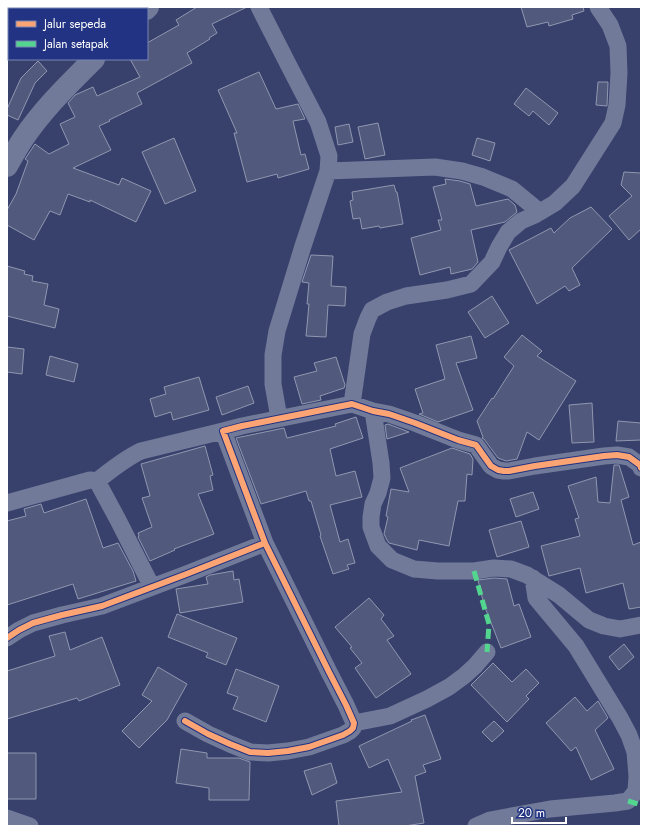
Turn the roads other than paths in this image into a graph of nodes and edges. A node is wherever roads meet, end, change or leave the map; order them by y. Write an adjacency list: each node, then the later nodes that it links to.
1 (259, 7): 5 (street)
2 (598, 7): 6 (street)
3 (93, 60): 4 (street)
4 (7, 166)
5 (328, 171): 6 (street); 9 (street)
6 (540, 212): 7 (street)
7 (352, 404): 8 (street); 9 (street)
8 (373, 411): 11 (street); 15 (street)
9 (279, 418): 10 (street)
10 (223, 431): 12 (street); 14 (street)
11 (641, 468)
12 (97, 481): 13 (street); 16 (street)
13 (7, 503)
14 (265, 543): 16 (street); 21 (street)
15 (533, 578): 17 (street); 24 (street)
16 (152, 587): 18 (street)
17 (641, 625)
18 (7, 638)
19 (487, 652): 21 (street)
20 (185, 721): 21 (street)
21 (354, 723)
22 (7, 818): 23 (street)
23 (30, 826)
24 (476, 826)

